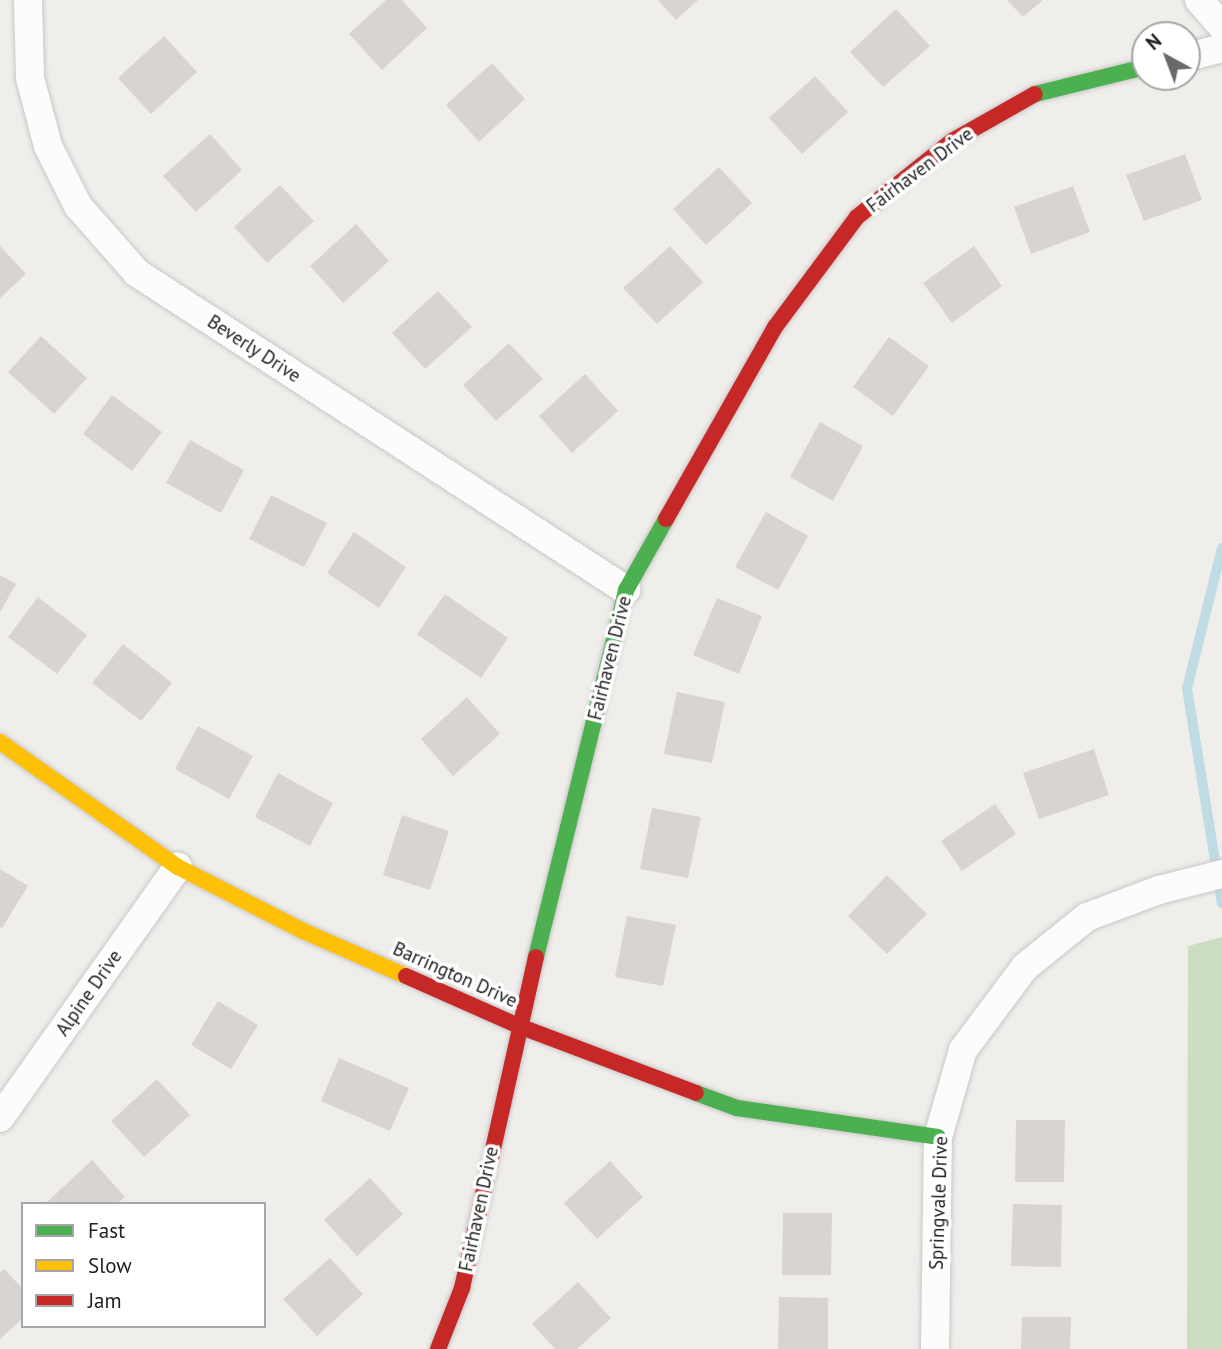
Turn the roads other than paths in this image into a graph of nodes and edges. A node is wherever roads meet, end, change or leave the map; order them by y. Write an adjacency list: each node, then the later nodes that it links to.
1 (28, 0): 7 (street, Beverly Drive)
2 (1199, 0): 3 (street)
3 (1222, 26)
4 (1222, 48): 5 (street)
5 (1201, 53)
6 (1131, 70): 7 (street, Fairhaven Drive)
7 (626, 590): 11 (street, Fairhaven Drive)
8 (0, 743): 9 (street, Barrington Drive)
9 (178, 867): 11 (street, Barrington Drive); 12 (street, Alpine Drive)
10 (1222, 874): 13 (street, Springvale Drive)
11 (519, 1026): 13 (street, Barrington Drive); 14 (street, Fairhaven Drive)
12 (0, 1118)
13 (938, 1137): 15 (street, Springvale Drive)
14 (438, 1349)
15 (935, 1349)

